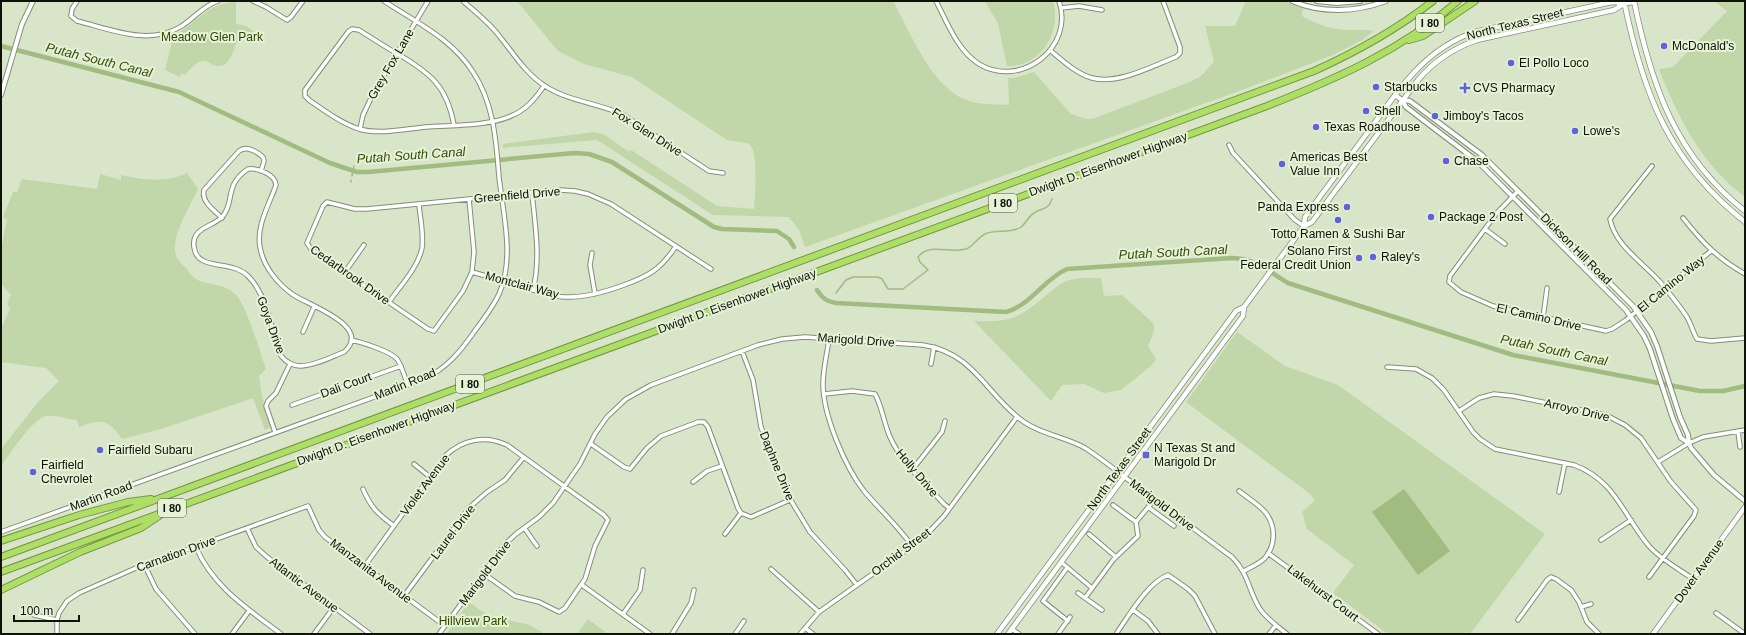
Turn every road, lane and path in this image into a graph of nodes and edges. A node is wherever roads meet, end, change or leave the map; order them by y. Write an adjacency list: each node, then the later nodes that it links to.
1 (33, 1): 28 (street)
2 (77, 1): 3 (street)
3 (218, 1)
4 (253, 1): 5 (street)
5 (303, 1)
6 (384, 1): 23 (street, Martin Road)
7 (428, 1): 23 (street, Grey Fox Lane)
8 (463, 1): 27 (street, Fox Glen Drive)
9 (936, 1): 25 (street)
10 (1059, 1): 21 (street)
11 (1163, 1): 25 (street)
12 (1292, 1): 15 (street)
13 (1317, 1): 14 (street)
14 (1360, 1)
15 (1386, 1)
16 (1433, 1): 107 (highway, Dwight D. Eisenhower Highway / I 80)
17 (1458, 1): 24 (highway, Dwight D. Eisenhower Highway / I 80)
18 (1475, 1): 24 (highway)
19 (1635, 1): 20 (main road, North Texas Street); 45 (main road)
20 (1624, 2): 29 (main road, North Texas Street); 30 (main road, North Texas Street); 48 (main road)
21 (1062, 8): 22 (street); 25 (street)
22 (1102, 10)
23 (417, 21): 26 (street, Grey Fox Lane); 31 (street, Martin Road)
24 (1402, 43): 116 (highway, Dwight D. Eisenhower Highway / I 80)
25 (1051, 51)
26 (396, 54): 32 (street); 33 (street, Grey Fox Lane); 33 (street)
27 (544, 86): 31 (street); 37 (street, Fox Glen Drive)
28 (1, 95)
29 (1395, 95): 30 (street, Dickson Hill Road); 49 (main road, North Texas Street)
30 (1402, 100): 38 (street, Dickson Hill Road); 41 (street, Dickson Hill Road); 49 (main road, North Texas Street)
31 (493, 121): 32 (street); 40 (street, Martin Road)
32 (454, 125): 33 (street)
33 (360, 129)
34 (1229, 145): 49 (street)
35 (1652, 166): 62 (street)
36 (261, 171): 46 (street); 46 (street); 66 (street, Goya Drive)
37 (723, 172)
38 (1518, 191): 41 (street); 68 (street, Dickson Hill Road)
39 (532, 193): 40 (street, Greenfield Drive); 53 (street, Greenfield Drive); 63 (street)
40 (501, 196): 42 (street, Greenfield Drive); 60 (street, Martin Road)
41 (1512, 197): 50 (street); 69 (street, Dickson Hill Road)
42 (469, 199): 44 (street, Greenfield Drive); 58 (street)
43 (327, 202): 44 (street, Greenfield Drive); 57 (street, Cedarbrook Drive)
44 (419, 204): 65 (street)
45 (1745, 210)
46 (222, 218): 77 (street, Goya Drive)
47 (1684, 218): 54 (street)
48 (1745, 222)
49 (1304, 226): 67 (main road, North Texas Street)
50 (1485, 229): 51 (street); 70 (street, El Camino Drive)
51 (1505, 244)
52 (364, 245): 57 (street)
53 (676, 246): 56 (street, Greenfield Drive); 64 (street, Montclair Way)
54 (1711, 251): 59 (street); 62 (street, El Camino Way)
55 (592, 253): 64 (street)
56 (711, 269)
57 (345, 272): 65 (street, Cedarbrook Drive)
58 (472, 272): 60 (street, Montclair Way); 65 (street, Cedarbrook Drive)
59 (1745, 274)
60 (503, 281): 63 (street, Montclair Way); 81 (street, Martin Road)
61 (1547, 288): 70 (street)
62 (1665, 289): 68 (street, El Camino Way); 72 (street)
63 (533, 290): 64 (street, Montclair Way)
64 (596, 294)
65 (389, 302)
66 (314, 307): 71 (street); 74 (street, Goya Drive)
67 (1244, 307): 99 (main road, North Texas Street); 100 (main road, North Texas Street)
68 (1636, 311): 69 (street, El Camino Way); 90 (street, Dickson Hill Road)
69 (1630, 316): 70 (street, El Camino Drive); 90 (street, Dickson Hill Road)
70 (1543, 318)
71 (303, 332)
72 (1745, 338)
73 (829, 339): 75 (street, Marigold Drive); 76 (street, Marigold Drive); 82 (street)
74 (351, 340): 77 (street, Goya Drive); 79 (street)
75 (934, 347): 78 (street); 85 (street, Marigold Drive)
76 (742, 351): 91 (street, Marigold Drive); 109 (street, Daphne Drive)
77 (290, 364): 89 (street, Goya Drive)
78 (931, 364)
79 (401, 366): 81 (street); 83 (street, Dali Court)
80 (1386, 367): 84 (street)
81 (408, 385): 89 (street, Martin Road)
82 (824, 394): 98 (street, Holly Drive); 130 (street)
83 (292, 405)
84 (1459, 411): 94 (street, Arroyo Drive); 95 (street)
85 (1017, 417): 99 (street, Marigold Drive); 115 (street, Orchid Street)
86 (945, 421): 98 (street)
87 (1745, 430): 88 (street)
88 (1738, 431): 90 (street); 92 (street)
89 (275, 432): 124 (street, Martin Road)
90 (1689, 443): 94 (street); 110 (street, Dickson Hill Road)
91 (591, 444): 97 (street); 103 (street, Marigold Drive)
92 (1740, 447)
93 (524, 457): 101 (street, Violet Avenue); 103 (street, Violet Avenue); 153 (street, Laurel Drive)
94 (1658, 462): 135 (street, Arroyo Drive)
95 (1564, 463): 106 (street); 118 (street)
96 (414, 464): 101 (street)
97 (722, 466): 102 (street); 117 (street)
98 (912, 470): 115 (street, Holly Drive)
99 (1117, 472): 100 (street, Marigold Drive); 184 (main road, North Texas Street)
100 (1124, 476): 108 (street, Marigold Drive); 136 (main road, North Texas Street)
101 (430, 477): 120 (street, Violet Avenue)
102 (693, 482)
103 (565, 486): 123 (street, Marigold Drive); 147 (street, Violet Avenue)
104 (364, 489): 120 (street)
105 (1239, 491): 132 (street)
106 (1559, 492)
107 (162, 497): 128 (highway); 133 (highway, Dwight D. Eisenhower Highway / I 80)
108 (1155, 499): 113 (street); 142 (street, Marigold Drive)
109 (790, 500): 117 (street); 148 (street, Daphne Drive)
110 (1745, 501)
111 (1113, 505): 119 (street)
112 (308, 506): 122 (street, Carnation Drive); 138 (street, Manzanita Avenue)
113 (1148, 507): 119 (street); 121 (street)
114 (1745, 507): 146 (main road, Dover Avenue)
115 (949, 508): 130 (street, Orchid Street)
116 (169, 509): 143 (highway, Dwight D. Eisenhower Highway / I 80); 150 (highway)
117 (741, 513): 125 (street)
118 (1632, 520): 127 (street); 135 (street)
119 (1136, 522): 134 (street)
120 (394, 526): 138 (street, Violet Avenue)
121 (1174, 526)
122 (247, 528): 131 (street, Carnation Drive); 156 (street, Atlantic Avenue)
123 (525, 529): 129 (street); 144 (street, Marigold Drive)
124 (1, 532)
125 (725, 534)
126 (1089, 534): 134 (street)
127 (1601, 540)
128 (1, 541)
129 (537, 546)
130 (912, 546): 148 (street, Orchid Street)
131 (196, 547): 137 (street, Carnation Drive); 160 (street)
132 (1268, 553): 142 (street); 193 (street, Lakehurst Court)
133 (1, 557)
134 (1116, 557): 149 (street)
135 (1664, 558): 145 (street); 146 (street)
136 (1061, 562): 139 (street); 171 (main road, North Texas Street)
137 (144, 566): 165 (street, Carnation Drive); 173 (street)
138 (364, 567): 153 (street, Manzanita Avenue)
139 (1067, 568): 149 (street); 187 (street)
140 (771, 569): 161 (street)
141 (644, 570): 163 (street)
142 (1244, 571): 168 (street, Marigold Drive)
143 (1, 572)
144 (484, 574): 147 (street); 169 (street, Marigold Drive)
145 (1649, 577)
146 (1693, 580): 195 (main road, Dover Avenue)
147 (582, 584): 163 (street)
148 (857, 585): 161 (street, Orchid Street)
149 (1092, 588): 154 (street)
150 (1, 590)
151 (694, 590): 180 (street)
152 (1078, 593): 154 (street)
153 (404, 596): 169 (street, Manzanita Avenue)
154 (1085, 598): 158 (street)
155 (1591, 604): 157 (street)
156 (334, 607): 176 (street); 177 (street, Atlantic Avenue)
157 (1581, 608): 166 (street); 194 (street)
158 (1102, 610)
159 (1133, 610): 188 (street); 189 (street); 190 (street)
160 (249, 611): 174 (street); 175 (street)
161 (818, 612): 170 (street, Orchid Street)
162 (1716, 613): 196 (street)
163 (623, 614): 179 (street)
164 (34, 615): 165 (street)
165 (57, 620): 172 (street)
166 (1518, 620)
167 (744, 621): 181 (street)
168 (1276, 625): 191 (street); 192 (street, Marigold Drive)
169 (445, 626): 178 (street, Marigold Drive)
170 (805, 628): 182 (street, Orchid Street); 183 (street)
171 (1012, 629): 185 (main road, North Texas Street); 186 (street)
172 (57, 634)
173 (195, 634)
174 (232, 634)
175 (280, 634)
176 (314, 634)
177 (370, 634)
178 (439, 634)
179 (650, 634)
180 (672, 634)
181 (735, 634)
182 (800, 634)
183 (813, 634)
184 (997, 634)
185 (1008, 634)
186 (1019, 634)
187 (1058, 634)
188 (1116, 634)
189 (1158, 634)
190 (1215, 634)
191 (1269, 634)
192 (1287, 634)
193 (1378, 634)
194 (1599, 634)
195 (1653, 634)
196 (1745, 634)

